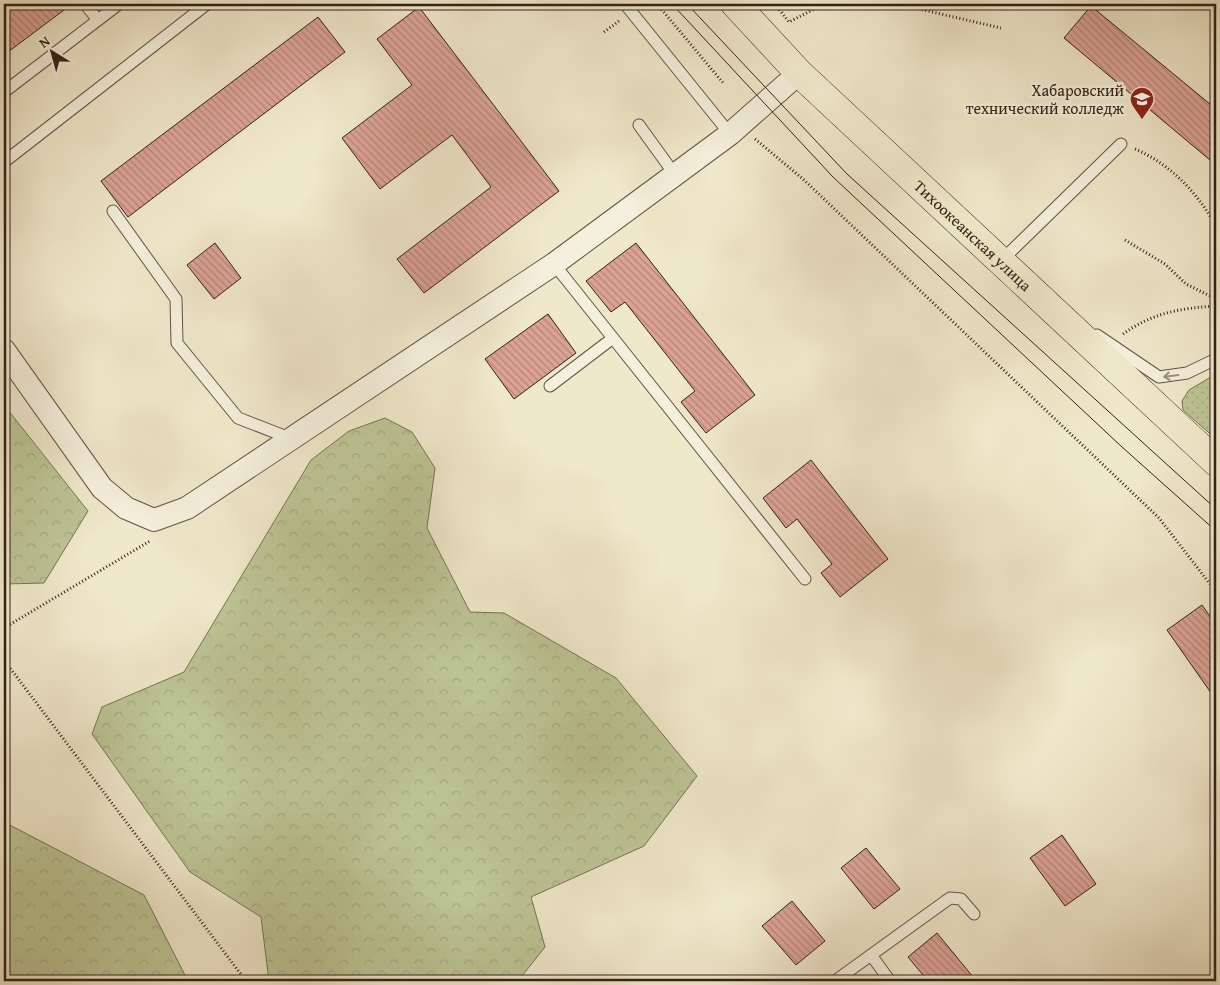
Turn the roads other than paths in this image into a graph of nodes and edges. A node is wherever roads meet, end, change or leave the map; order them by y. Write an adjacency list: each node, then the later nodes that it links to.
1 (85, 4): 7 (lane)
2 (118, 4): 7 (lane)
3 (207, 4): 6 (lane)
4 (625, 4): 11 (lane)
5 (735, 4): 8 (main road, Тихоокеанская улица)
6 (191, 8): 13 (lane)
7 (98, 20): 9 (lane)
8 (799, 73): 11 (street); 16 (main road, Тихоокеанская улица)
9 (4, 92)
10 (639, 125): 14 (lane)
11 (735, 130): 14 (street)
12 (1121, 144): 16 (lane)
13 (4, 162)
14 (675, 175): 17 (street)
15 (113, 211): 23 (lane)
16 (1001, 261): 18 (main road, Тихоокеанская улица)
17 (554, 264): 19 (lane); 23 (street)
18 (1036, 294): 21 (lane, one-way to 18); 24 (main road, Тихоокеанская улица)
19 (613, 338): 22 (lane); 25 (lane)
20 (4, 350): 23 (street)
21 (1216, 359)
22 (550, 386)
23 (292, 439)
24 (1216, 462)
25 (805, 579)
26 (974, 914): 27 (lane)
27 (870, 955): 28 (lane); 29 (lane)
28 (836, 981)
29 (890, 981)

